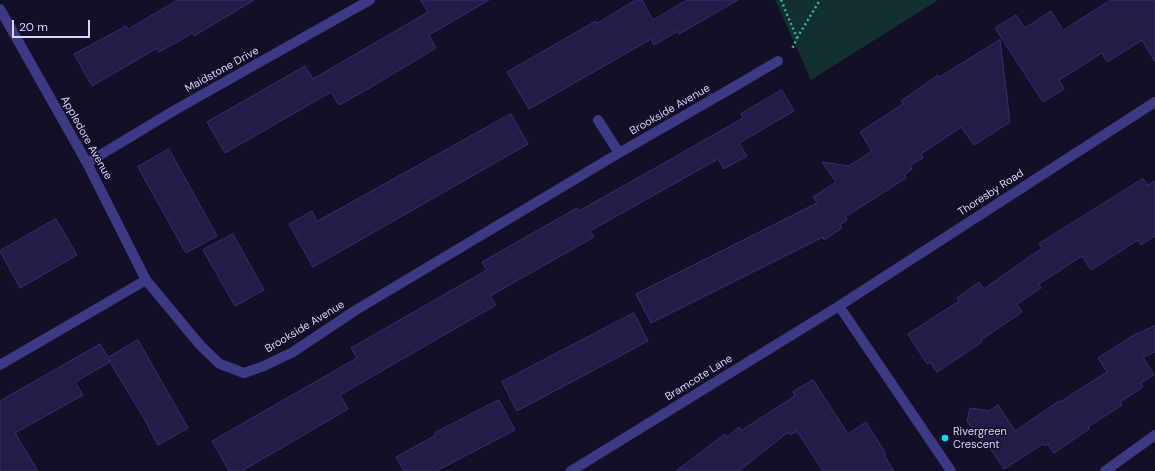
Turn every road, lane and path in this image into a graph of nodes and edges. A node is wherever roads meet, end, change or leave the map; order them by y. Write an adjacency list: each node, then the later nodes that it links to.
1 (370, 0): 10 (street, Maidstone Drive)
2 (781, 0): 5 (path)
3 (820, 0): 5 (path)
4 (0, 9): 10 (street, Appledore Avenue)
5 (797, 38): 6 (path)
6 (778, 62): 9 (street, Brookside Avenue)
7 (1155, 102): 12 (street, Thoresby Road)
8 (598, 120): 9 (street)
9 (619, 153): 11 (street, Brookside Avenue)
10 (87, 163): 11 (street, Appledore Avenue)
11 (146, 280): 13 (street)
12 (840, 306): 15 (street, Bramcote Lane); 16 (street)
13 (0, 365)
14 (1155, 435): 17 (street)
15 (571, 471)
16 (951, 471)
17 (1105, 471)

